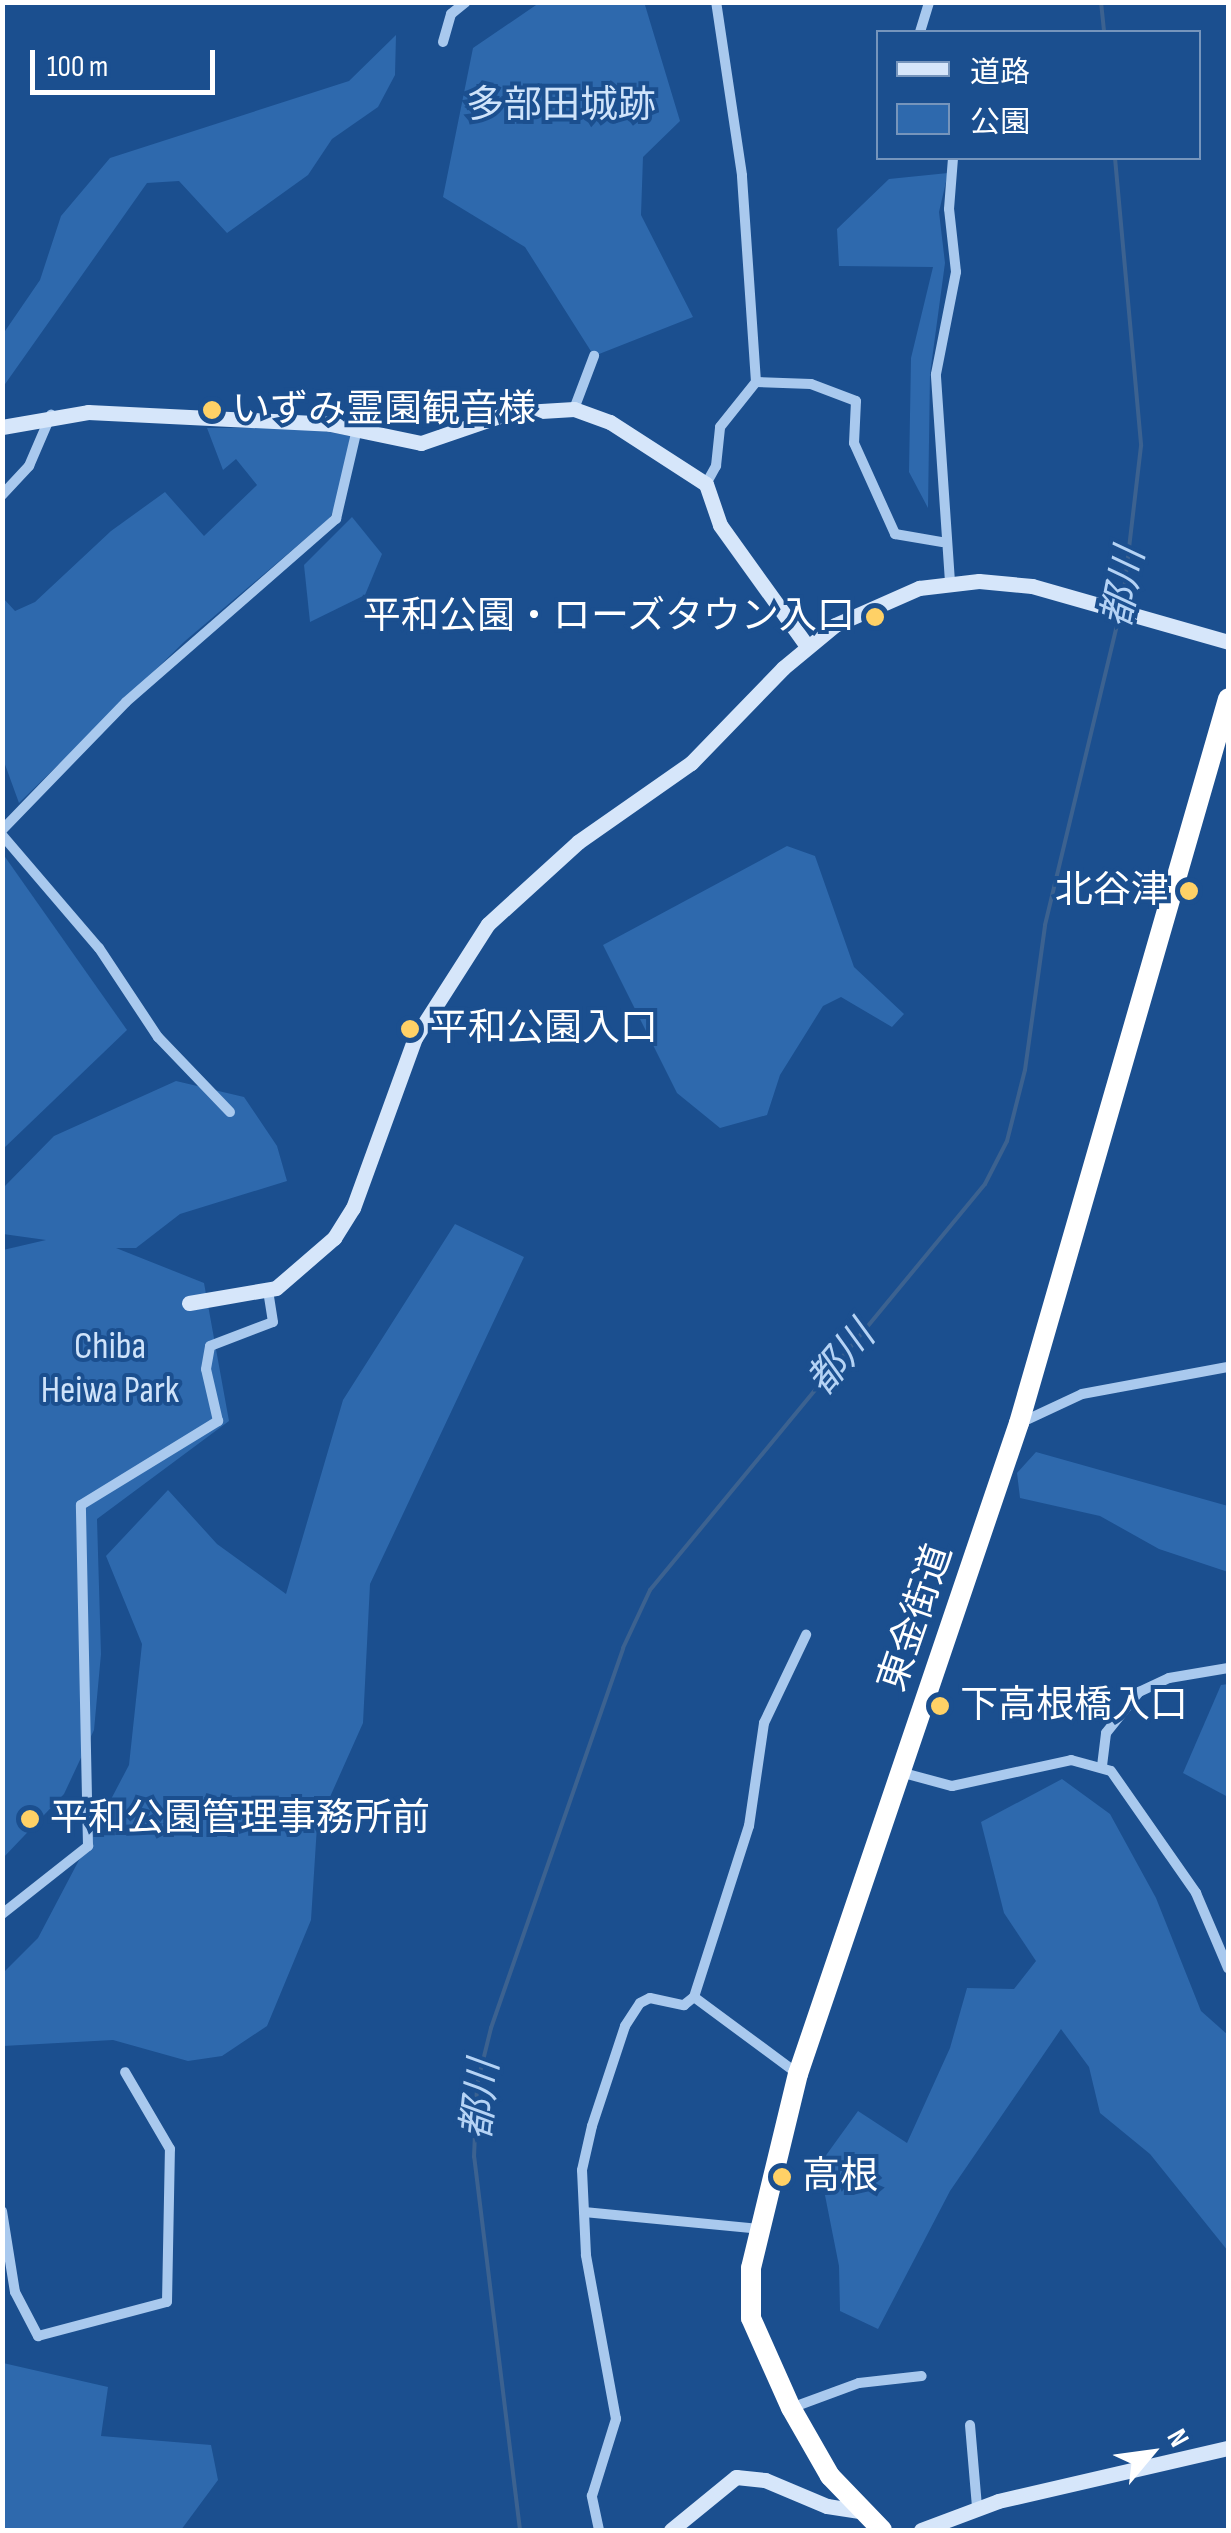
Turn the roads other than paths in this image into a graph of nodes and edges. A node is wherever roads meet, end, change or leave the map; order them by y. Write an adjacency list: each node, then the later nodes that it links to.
1 (466, 2): 5 (street)
2 (716, 2): 8 (street)
3 (929, 2): 4 (street)
4 (921, 30)
5 (443, 42)
6 (953, 160): 15 (street)
7 (594, 356): 9 (street)
8 (756, 382): 13 (street); 15 (street)
9 (574, 409): 12 (street); 13 (street)
10 (51, 414): 11 (street); 12 (street); 14 (street)
11 (2, 428)
12 (356, 432): 20 (street)
13 (706, 484): 18 (street)
14 (2, 496)
15 (942, 542): 16 (street)
16 (950, 582): 17 (street); 18 (street)
17 (1228, 642)
18 (808, 646): 22 (street)
19 (1228, 699): 25 (highway, 東金街道)
20 (2, 832): 21 (street)
21 (230, 1112)
22 (268, 1290): 23 (street); 30 (street)
23 (189, 1303)
24 (1228, 1367): 25 (street)
25 (1019, 1423): 29 (highway, 東金街道)
26 (806, 1636): 32 (street)
27 (1228, 1668): 28 (street)
28 (1102, 1766): 29 (street); 31 (street)
29 (899, 1772): 34 (highway, 東金街道)
30 (2, 1914)
31 (1228, 1968)
32 (694, 1997): 34 (street); 36 (street)
33 (125, 2072): 35 (street)
34 (798, 2074): 37 (highway, 東金街道)
35 (2, 2211)
36 (584, 2212): 37 (street); 44 (street)
37 (759, 2229): 39 (highway, 東金街道)
38 (922, 2376): 39 (street)
39 (791, 2408): 43 (highway, 東金街道)
40 (970, 2425): 42 (street)
41 (1228, 2448): 42 (street)
42 (977, 2507): 47 (street)
43 (860, 2511): 45 (street); 46 (highway, 東金街道)
44 (599, 2530)
45 (671, 2530)
46 (882, 2530)
47 (921, 2530)

